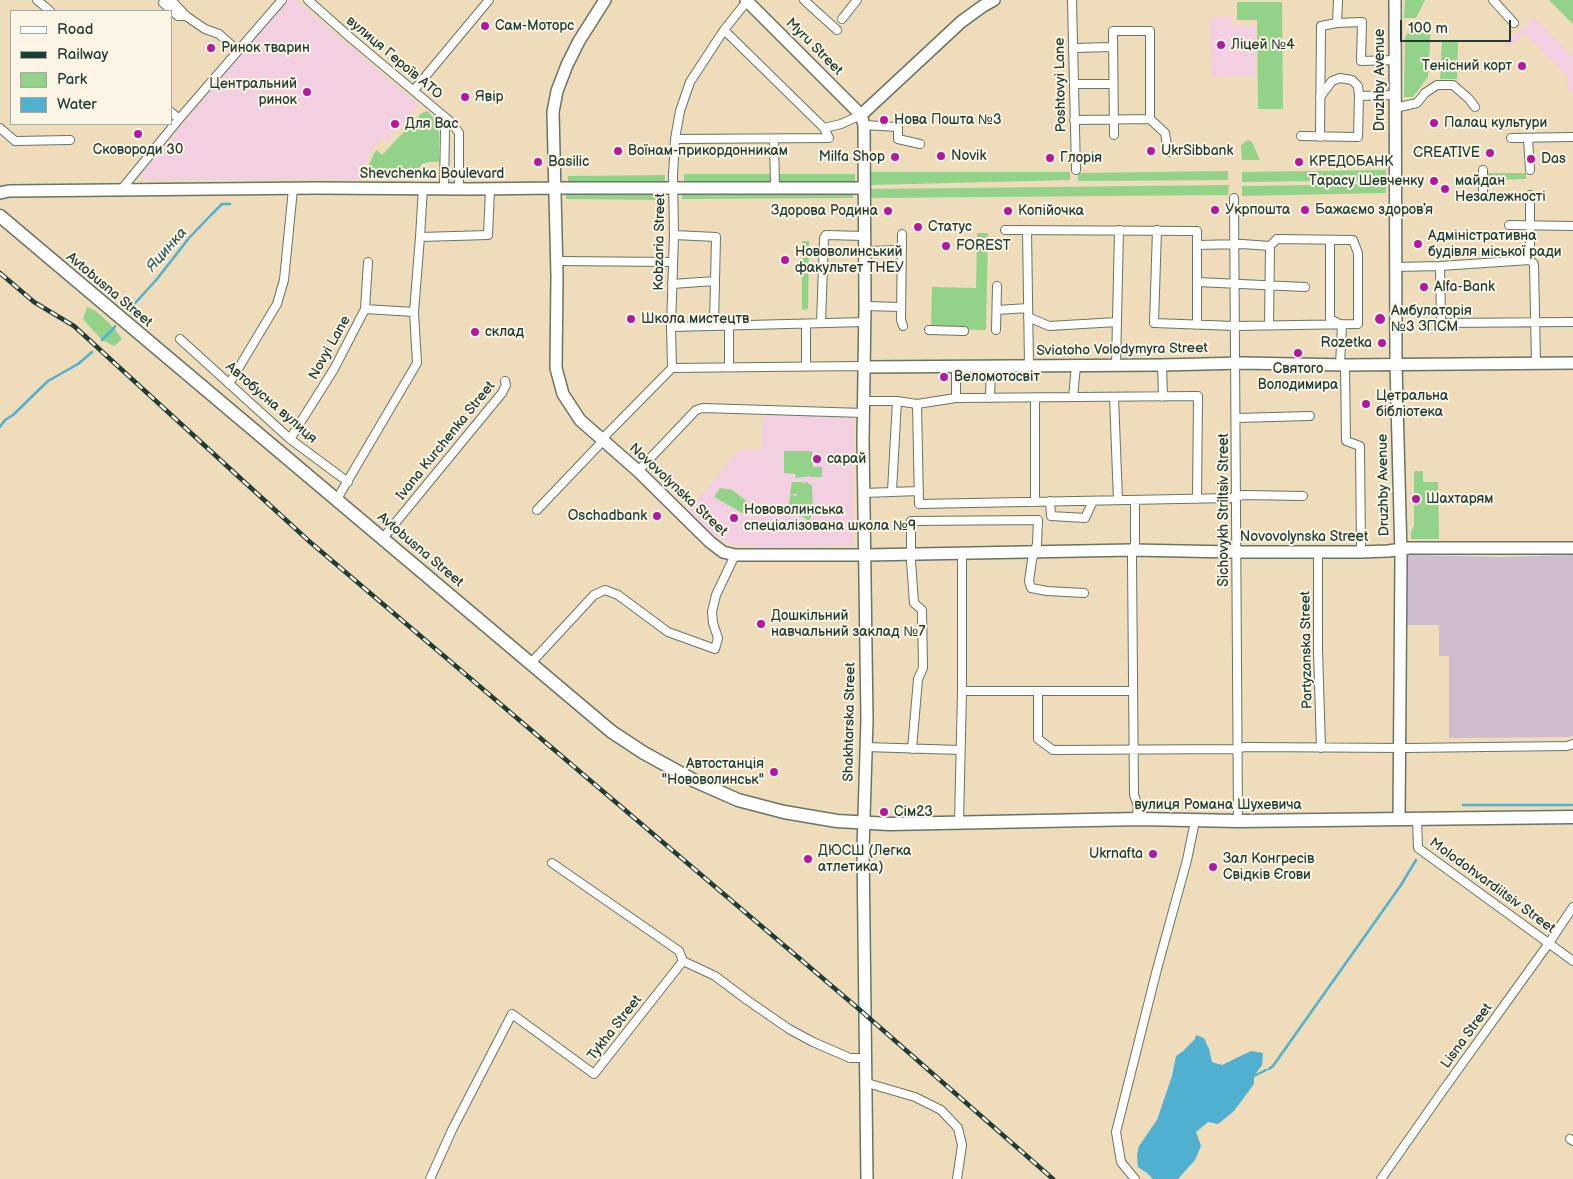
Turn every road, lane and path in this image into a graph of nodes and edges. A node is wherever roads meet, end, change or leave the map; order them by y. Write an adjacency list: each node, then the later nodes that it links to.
1 (37, 0): 16 (street)
2 (164, 0): 17 (street)
3 (172, 0): 17 (street)
4 (282, 0): 26 (street)
5 (308, 0): 30 (street, вулиця Героїв АТО)
6 (488, 0): 30 (street)
7 (605, 0): 59 (street, Novovolynska Street)
8 (747, 0): 22 (street, Kobzaria Street); 41 (street, Myru Street)
9 (804, 0): 23 (street)
10 (858, 0): 18 (street)
11 (994, 0): 41 (street)
12 (1072, 0): 25 (street, Poshtovyi Lane)
13 (1338, 0): 20 (street)
14 (1395, 0): 27 (street, Druzhby Avenue)
15 (1492, 0): 21 (street)
16 (49, 10)
17 (182, 16): 19 (street); 26 (street)
18 (842, 19)
19 (172, 21)
20 (1337, 22): 27 (street); 33 (street)
21 (1514, 23)
22 (724, 30): 44 (street); 51 (street, Kobzaria Street)
23 (837, 30)
24 (1113, 47): 25 (street); 29 (street); 40 (street)
25 (1074, 48): 28 (street, Poshtovyi Lane)
26 (238, 51): 38 (street)
27 (1395, 60): 31 (street, Druzhby Avenue)
28 (1074, 84): 29 (street); 42 (street, Poshtovyi Lane)
29 (1113, 84): 39 (street)
30 (414, 90): 37 (street, вулиця Героїв АТО)
31 (1396, 95): 32 (street); 35 (street, Druzhby Avenue)
32 (1358, 96): 33 (street); 47 (street)
33 (1320, 97): 47 (street)
34 (1475, 107): 35 (street)
35 (1396, 108): 96 (street, Druzhby Avenue)
36 (172, 113): 38 (street)
37 (442, 114): 64 (street, вулиця Героїв АТО); 65 (street, вулиця Героїв АТО)
38 (179, 119): 67 (street)
39 (1114, 119): 40 (street); 42 (street); 45 (street)
40 (1150, 119): 55 (street)
41 (862, 120): 44 (street); 54 (street); 62 (street, Shakhtarska Street)
42 (1074, 120): 56 (street, Poshtovyi Lane)
43 (0, 128): 53 (street)
44 (824, 128): 52 (street)
45 (1114, 136)
46 (1301, 136): 47 (street)
47 (1320, 137)
48 (1573, 137): 50 (street)
49 (1511, 138): 50 (street)
50 (1528, 138): 58 (street)
51 (675, 139): 52 (street); 60 (street, Kobzaria Street)
52 (774, 139): 61 (street)
53 (70, 140)
54 (920, 144)
55 (1168, 152)
56 (1076, 170)
57 (1483, 170): 70 (street)
58 (1530, 170)
59 (556, 188): 60 (street, Shevchenka Boulevard); 66 (street, Shevchenka Boulevard); 92 (street, Novovolynska Street)
60 (673, 188): 61 (street, Shevchenka Boulevard); 82 (street, Kobzaria Street)
61 (775, 188): 62 (street, Shevchenka Boulevard)
62 (864, 188): 83 (street, Shakhtarska Street)
63 (293, 189): 67 (street, Shevchenka Boulevard); 68 (street, Shevchenka Boulevard); 145 (street)
64 (444, 189): 65 (street, Shevchenka Boulevard); 68 (street, Shevchenka Boulevard)
65 (459, 189): 66 (street, Shevchenka Boulevard)
66 (490, 189): 84 (street)
67 (121, 190): 69 (street, Shevchenka Boulevard)
68 (422, 191): 84 (street)
69 (0, 192)
70 (1483, 196)
71 (1530, 196): 75 (street)
72 (1234, 198): 86 (street, Sichovykh Striltsiv Street)
73 (0, 216): 167 (main road, Avtobusna Street)
74 (1509, 225): 75 (street)
75 (1530, 225): 76 (street); 91 (street)
76 (1573, 226)
77 (1005, 230): 78 (street)
78 (1027, 230): 79 (street); 106 (street)
79 (1119, 230): 80 (street); 112 (street)
80 (1157, 230): 87 (street); 117 (street)
81 (902, 234): 89 (street)
82 (674, 235): 94 (street, Kobzaria Street); 97 (street)
83 (865, 236): 90 (street, Shakhtarska Street); 115 (street)
84 (420, 237): 109 (street)
85 (1330, 240): 88 (street); 118 (street); 118 (street)
86 (1235, 244): 87 (street); 88 (street); 100 (street, Sichovykh Striltsiv Street)
87 (1197, 245): 98 (street)
88 (1270, 246): 102 (street)
89 (902, 250): 90 (street); 105 (street)
90 (865, 251): 104 (street, Shakhtarska Street)
91 (1530, 260): 95 (street); 113 (street)
92 (557, 261): 94 (street); 159 (street, Novovolynska Street)
93 (368, 262): 107 (street, Novyi Lane)
94 (672, 262): 99 (street, Kobzaria Street)
95 (1440, 266): 96 (street); 113 (street)
96 (1396, 267): 132 (street, Druzhby Avenue)
97 (715, 281): 99 (street); 119 (street)
98 (1197, 282): 100 (street); 117 (street)
99 (672, 284): 124 (street, Kobzaria Street)
100 (1235, 285): 102 (street); 123 (street, Sichovykh Striltsiv Street)
101 (997, 286): 108 (street)
102 (1270, 286): 103 (street); 120 (street)
103 (1305, 287)
104 (865, 306): 105 (street); 111 (street, Shakhtarska Street)
105 (901, 307): 122 (street)
106 (1028, 308): 108 (street); 110 (street)
107 (365, 309): 109 (street); 158 (street, Novyi Lane)
108 (997, 310): 126 (street)
109 (414, 312): 161 (street)
110 (1028, 317): 112 (street); 138 (street)
111 (865, 322): 115 (street); 142 (street, Shakhtarska Street)
112 (1117, 322): 133 (street)
113 (1535, 322): 114 (street); 129 (street)
114 (1573, 322)
115 (822, 323): 116 (street)
116 (806, 324): 121 (street); 135 (street)
117 (1197, 324): 123 (street)
118 (1342, 324): 120 (street); 134 (street)
119 (714, 325): 121 (street); 124 (street)
120 (1269, 325): 123 (street)
121 (729, 326): 141 (street)
122 (903, 326)
123 (1236, 326): 131 (street, Sichovykh Striltsiv Street)
124 (671, 327): 143 (street, Kobzaria Street)
125 (929, 330): 127 (street)
126 (996, 330)
127 (964, 331)
128 (180, 339): 145 (street, Автобусна вулиця)
129 (1536, 363): 130 (street, Sviatoho Volodymyra Street); 132 (street, Sviatoho Volodymyra Street)
130 (1573, 363)
131 (1236, 364): 134 (street, Sviatoho Volodymyra Street); 140 (street, Sviatoho Volodymyra Street); 157 (street, Sichovykh Striltsiv Street)
132 (1396, 364): 134 (street, Sviatoho Volodymyra Street); 177 (street, Druzhby Avenue)
133 (1116, 365): 139 (street, Sviatoho Volodymyra Street); 140 (street, Sviatoho Volodymyra Street)
134 (1343, 365): 182 (street)
135 (806, 366): 141 (street, Sviatoho Volodymyra Street); 142 (street, Sviatoho Volodymyra Street)
136 (956, 366): 137 (street, Sviatoho Volodymyra Street); 142 (street, Sviatoho Volodymyra Street); 149 (street)
137 (991, 366): 138 (street, Sviatoho Volodymyra Street); 150 (street)
138 (1029, 366): 139 (street, Sviatoho Volodymyra Street)
139 (1076, 366): 147 (street)
140 (1162, 366): 146 (street)
141 (729, 367): 143 (street, Sviatoho Volodymyra Street)
142 (864, 367): 152 (street, Shakhtarska Street)
143 (672, 368): 159 (street)
144 (505, 381): 175 (street, Ivana Kurchenka Street)
145 (229, 384): 158 (street, Автобусна вулиця)
146 (1163, 396): 148 (street); 168 (street)
147 (1073, 397): 148 (street); 151 (street)
148 (1114, 397): 169 (street)
149 (956, 398): 150 (street); 154 (street)
150 (990, 398): 151 (street)
151 (1035, 398): 173 (street)
152 (864, 401): 153 (street); 155 (street, Shakhtarska Street)
153 (897, 401): 154 (street); 163 (street)
154 (917, 404): 162 (street)
155 (864, 413): 160 (street); 164 (street, Shakhtarska Street)
156 (1310, 416): 157 (street)
157 (1236, 418): 165 (street, Sichovykh Striltsiv Street)
158 (290, 438): 161 (street, Автобусна вулиця)
159 (603, 440): 160 (street, Novovolynska Street); 174 (street)
160 (638, 471): 185 (street, Novovolynska Street)
161 (348, 482): 167 (street)
162 (919, 491): 163 (street); 173 (street)
163 (892, 492): 164 (street)
164 (864, 493): 186 (street, Shakhtarska Street)
165 (1236, 496): 166 (street); 168 (street); 180 (street, Sichovykh Striltsiv Street)
166 (1302, 496)
167 (337, 499): 175 (main road, Avtobusna Street)
168 (1197, 499): 170 (street)
169 (1118, 500): 170 (street); 172 (street)
170 (1135, 500): 178 (street)
171 (1050, 501): 172 (street); 172 (street); 173 (street)
172 (1093, 501)
173 (1035, 502)
174 (537, 510)
175 (383, 538): 188 (main road, Avtobusna Street)
176 (1573, 548): 177 (street, Novovolynska Street)
177 (1401, 549): 182 (street, Novovolynska Street); 197 (street, Druzhby Avenue)
178 (1132, 550): 179 (street, Novovolynska Street); 180 (street, Novovolynska Street); 190 (street)
179 (1036, 552): 183 (street); 184 (street, Novovolynska Street); 187 (street)
180 (1236, 552): 181 (street, Novovolynska Street); 195 (street, Sichovykh Striltsiv Street)
181 (1318, 552): 182 (street, Novovolynska Street); 196 (street, Partyzanska Street)
182 (1362, 552)
183 (911, 554): 184 (street, Novovolynska Street); 186 (street, Novovolynska Street); 198 (street)
184 (962, 554): 191 (street)
185 (735, 555): 186 (street, Novovolynska Street); 188 (street)
186 (866, 555): 193 (street, Shakhtarska Street)
187 (1084, 592)
188 (531, 663): 207 (main road, Avtobusna Street)
189 (1038, 691): 190 (street); 191 (street); 194 (street)
190 (1133, 691): 194 (street)
191 (962, 692): 199 (street)
192 (1573, 744): 197 (street)
193 (866, 747): 198 (street); 207 (street, Shakhtarska Street)
194 (1134, 748): 195 (street); 201 (street)
195 (1238, 748): 196 (street); 205 (street, Sichovykh Striltsiv Street)
196 (1321, 748): 197 (street)
197 (1399, 748): 202 (street, Druzhby Avenue)
198 (912, 749): 199 (street)
199 (960, 750): 206 (street)
200 (1573, 817): 203 (main road, вулиця Романа Шухевича)
201 (1140, 819): 204 (main road, вулиця Романа Шухевича); 206 (main road, вулиця Романа Шухевича)
202 (1399, 819): 203 (main road, вулиця Романа Шухевича); 205 (main road, вулиця Романа Шухевича)
203 (1417, 819): 210 (street, Molodohvardiitsiv Street)
204 (1195, 821): 205 (main road, вулиця Романа Шухевича); 218 (street)
205 (1238, 821)
206 (959, 823): 207 (main road, вулиця Романа Шухевича)
207 (864, 824): 213 (street, Shakhtarska Street)
208 (552, 863): 211 (street)
209 (1573, 907): 210 (street, Lisna Street)
210 (1549, 943): 212 (street, Molodohvardiitsiv Street); 219 (street, Lisna Street)
211 (683, 961): 213 (street); 215 (street, Tykha Street)
212 (1573, 961)
213 (866, 1058): 214 (street, Shakhtarska Street)
214 (866, 1083): 216 (street, Shakhtarska Street); 217 (street)
215 (430, 1179)
216 (866, 1179)
217 (957, 1179)
218 (1135, 1179)
219 (1381, 1179)

